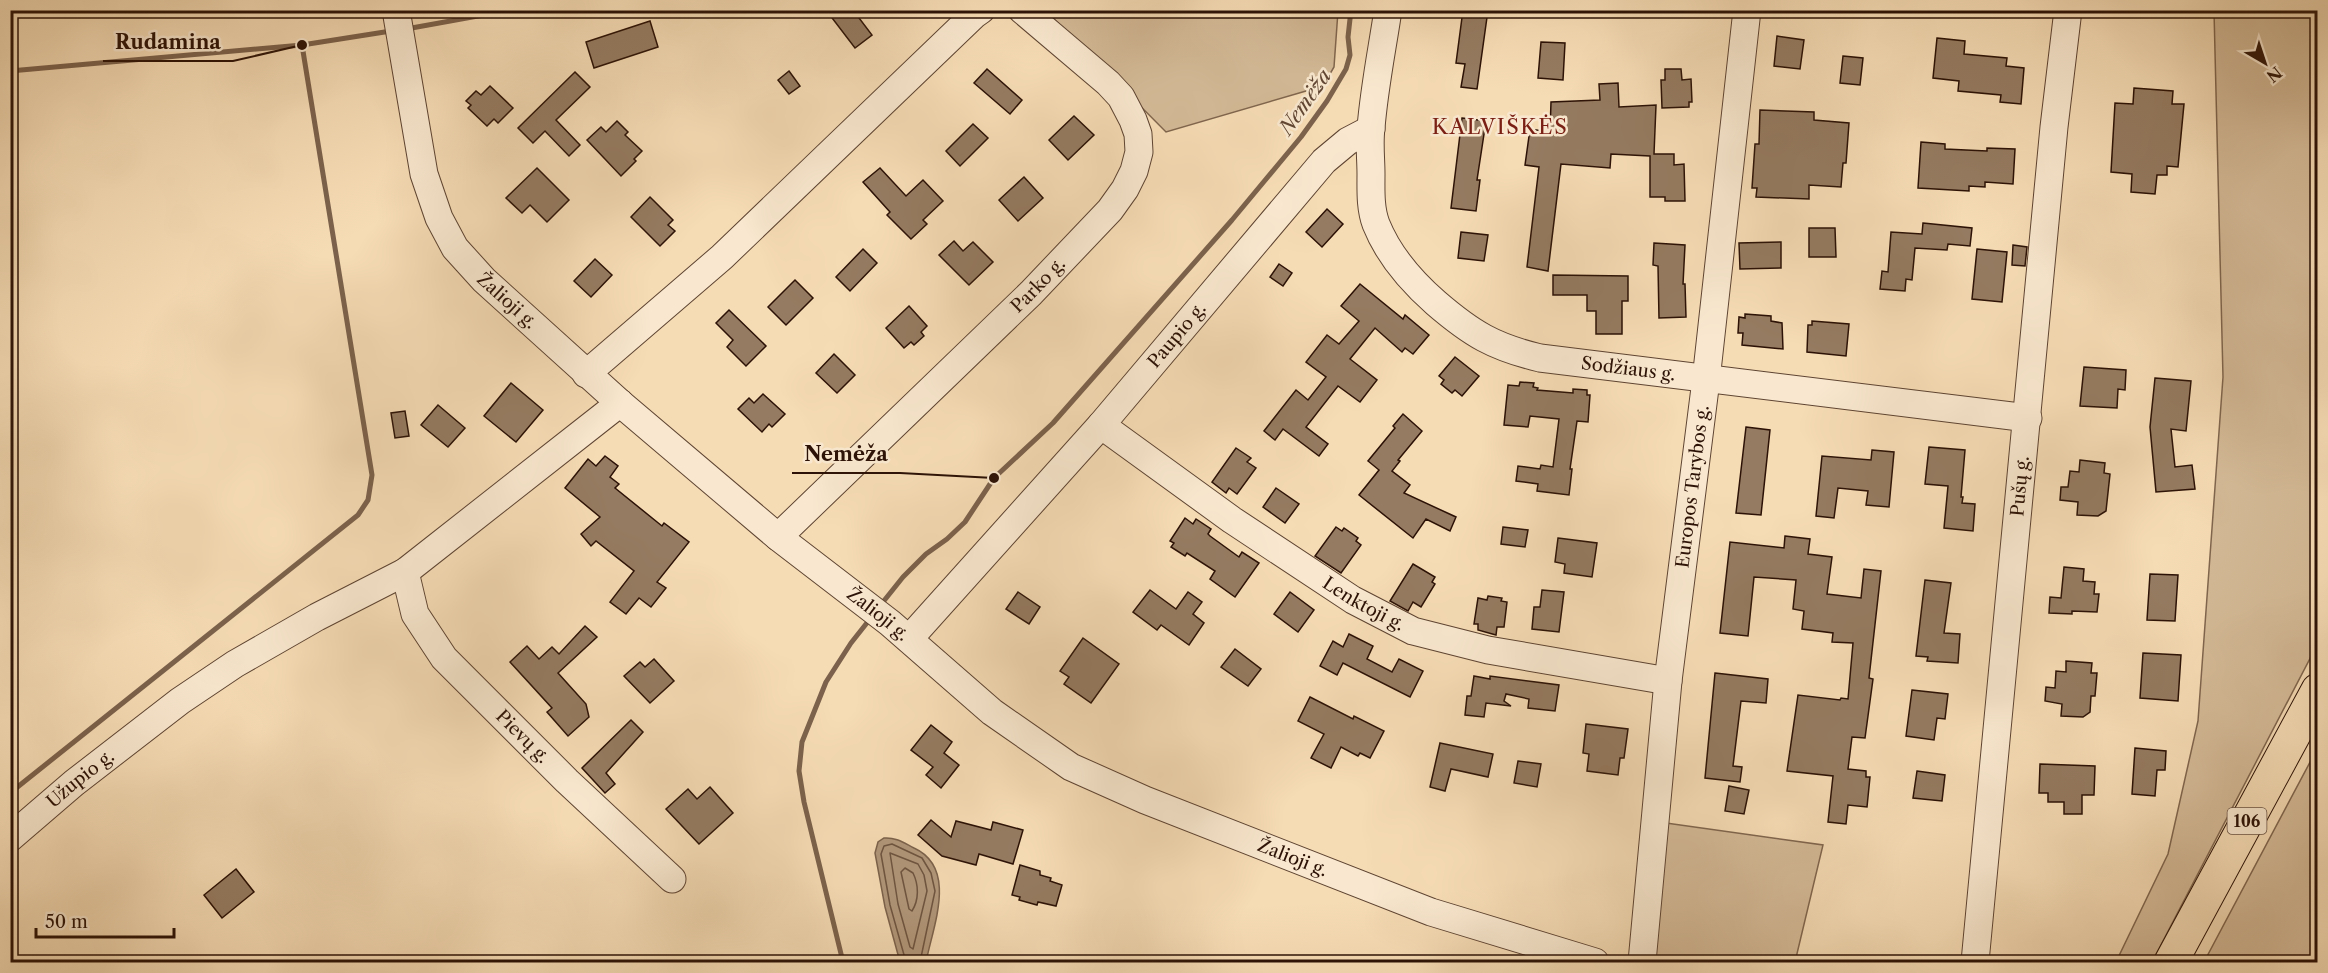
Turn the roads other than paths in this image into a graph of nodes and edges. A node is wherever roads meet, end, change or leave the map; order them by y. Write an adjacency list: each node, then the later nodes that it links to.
1 (981, 10): 8 (street)
2 (1022, 10): 13 (street, Parko g.)
3 (1388, 10): 7 (street)
4 (1747, 10): 9 (street, Europos Tarybos g.)
5 (2068, 10): 11 (street, Pušų g.)
6 (397, 13): 8 (street, Žalioji g.)
7 (1371, 129): 9 (street, Sodžiaus g.); 12 (street, Paupio g.)
8 (586, 374): 10 (street, Žalioji g.)
9 (1706, 380): 11 (street, Sodžiaus g.); 16 (street, Europos Tarybos g.)
10 (620, 403): 13 (street, Žalioji g.); 14 (street, Užupio g.)
11 (2028, 418): 22 (street, Pušų g.)
12 (1101, 425): 15 (street, Paupio g.); 16 (street, Lenktoji g.)
13 (778, 537): 15 (street, Žalioji g.)
14 (405, 572): 18 (street, Užupio g.); 19 (street, Pievų g.)
15 (900, 631): 20 (street, Žalioji g.)
16 (1668, 681): 21 (street, Europos Tarybos g.)
17 (2318, 690): 23 (main road, 106)
18 (10, 838)
19 (672, 879)
20 (1595, 963)
21 (1642, 963)
22 (1976, 963)
23 (2171, 963)

